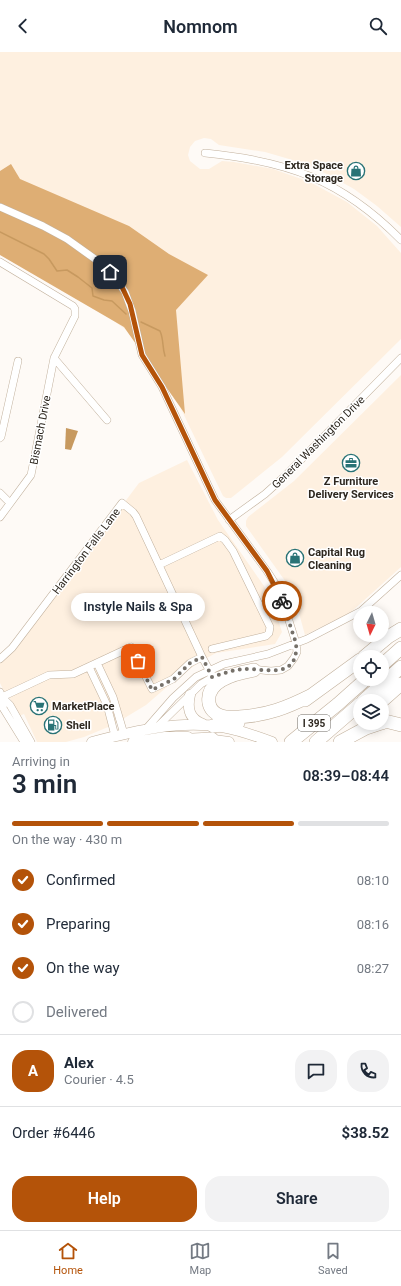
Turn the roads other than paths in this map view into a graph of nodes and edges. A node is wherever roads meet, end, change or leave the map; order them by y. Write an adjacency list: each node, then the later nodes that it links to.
1 (205, 153): 3 (street)
2 (0, 207): 13 (street)
3 (401, 240)
4 (0, 262): 5 (street, Bismach Drive)
5 (54, 358): 8 (street); 11 (street, Bismach Drive)
6 (401, 358): 13 (street, General Washington Drive)
7 (18, 361): 9 (street)
8 (107, 420)
9 (0, 439)
10 (0, 493): 11 (street)
11 (10, 504): 12 (street, Bismach Drive)
12 (0, 516)
13 (229, 520): 17 (street)
14 (159, 565): 19 (street); 21 (street, Harrington Falls Lane); 23 (street, Harrington Falls Lane)
15 (401, 575): 17 (street)
16 (401, 629): 20 (highway)
17 (296, 643): 28 (street); 29 (street)
18 (401, 648): 22 (highway)
19 (212, 649)
20 (372, 650)
21 (202, 657): 24 (street); 29 (street, Harrington Falls Lane)
22 (389, 658)
23 (0, 659)
24 (97, 663): 26 (street); 45 (street)
25 (353, 665): 35 (highway)
26 (89, 667): 33 (street); 45 (street)
27 (401, 667): 32 (highway)
28 (254, 670): 29 (street); 35 (highway)
29 (211, 674): 34 (street); 43 (street)
30 (401, 684): 36 (highway)
31 (358, 686): 54 (highway, I 395)
32 (371, 694)
33 (1, 695): 47 (street); 48 (street)
34 (190, 695): 40 (main road); 41 (street)
35 (312, 695): 40 (highway)
36 (389, 695)
37 (353, 710): 55 (highway)
38 (389, 722): 39 (highway)
39 (401, 724)
40 (210, 726): 41 (main road); 53 (main road)
41 (159, 727): 43 (main road); 50 (street)
42 (353, 727): 56 (highway, I 395)
43 (146, 729): 45 (main road); 50 (main road)
44 (362, 730): 57 (highway)
45 (120, 735): 49 (main road)
46 (212, 739): 50 (main road); 51 (highway); 52 (main road)
47 (24, 742)
48 (31, 742)
49 (92, 742)
50 (136, 742)
51 (179, 742)
52 (229, 742)
53 (272, 742)
54 (290, 742)
55 (316, 742)
56 (337, 742)
57 (340, 742)

